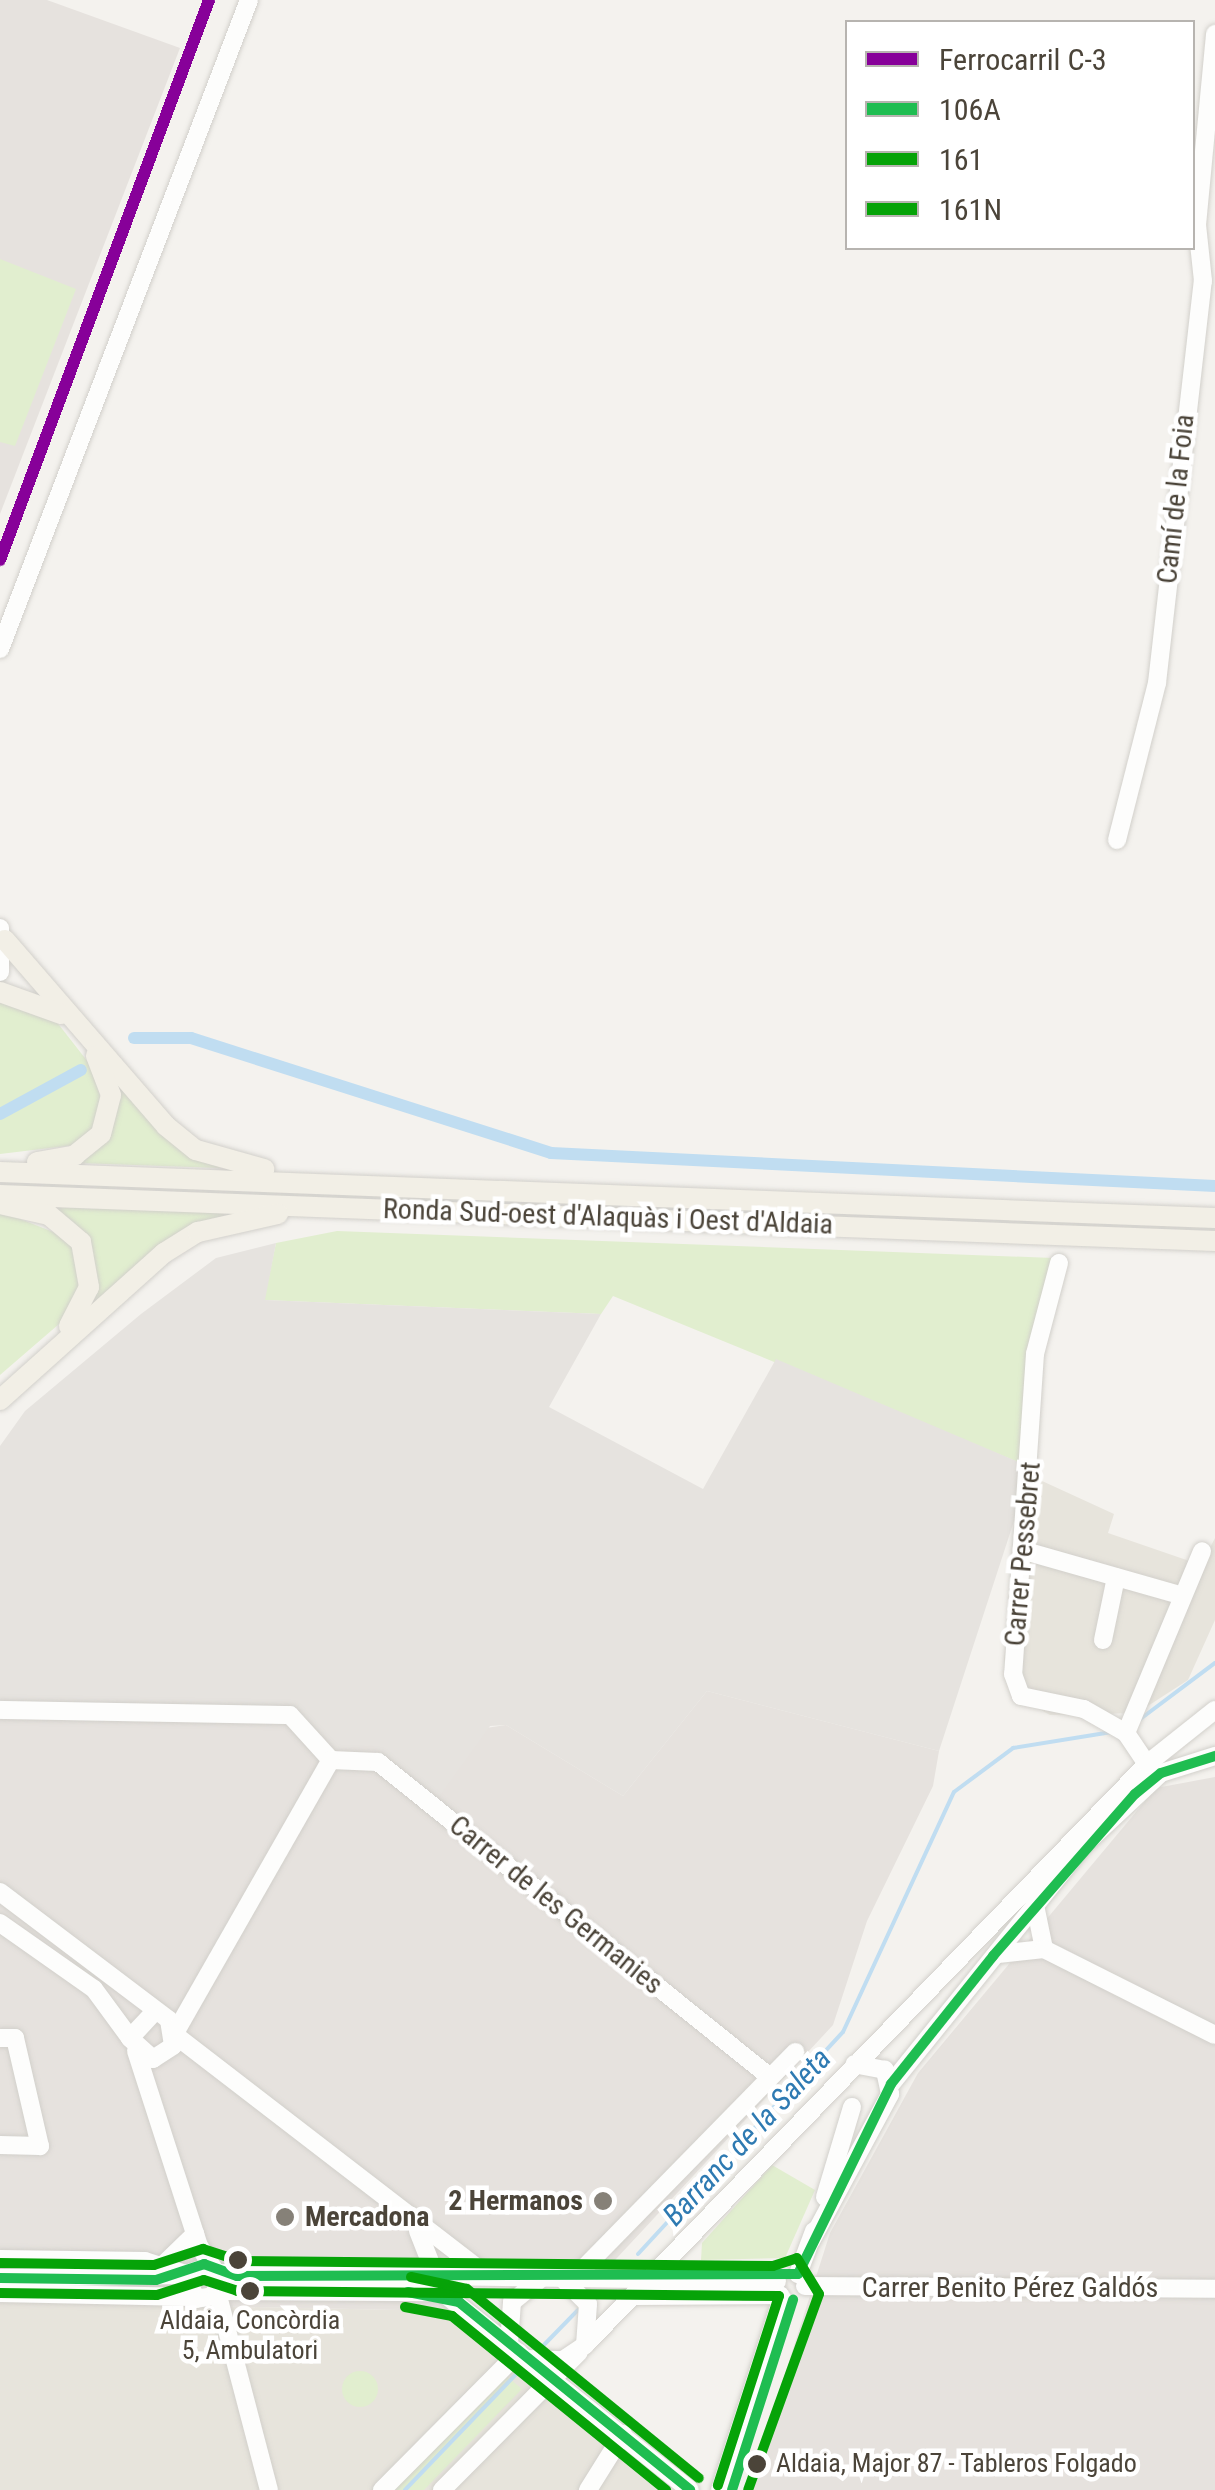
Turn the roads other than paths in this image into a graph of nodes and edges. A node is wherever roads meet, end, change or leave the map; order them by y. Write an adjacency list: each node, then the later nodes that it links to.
1 (248, 0): 3 (street)
2 (1215, 34): 4 (street, Camí de la Foia)
3 (0, 648)
4 (1117, 840)
5 (2, 934): 6 (street); 8 (main road)
6 (0, 972)
7 (0, 992): 8 (main road)
8 (81, 1032): 9 (main road); 11 (main road)
9 (0, 1162)
10 (0, 1172): 11 (main road, Ronda Sud-oest d'Alaquàs i Oest d'Aldaia)
11 (304, 1182): 15 (main road, Ronda Sud-oest d'Alaquàs i Oest d'Aldaia)
12 (0, 1194): 14 (main road, Ronda Sud-oest d'Alaquàs i Oest d'Aldaia)
13 (0, 1204): 18 (main road)
14 (304, 1205): 16 (main road, Ronda Sud-oest d'Alaquàs i Oest d'Aldaia); 18 (main road)
15 (1215, 1218)
16 (1215, 1241)
17 (1058, 1262): 22 (street, Carrer Pessebret)
18 (61, 1339): 19 (main road)
19 (20, 1376): 20 (main road); 21 (main road)
20 (0, 1387)
21 (0, 1400)
22 (1025, 1551): 24 (street); 29 (street, Carrer Pessebret)
23 (1202, 1552): 25 (street)
24 (1116, 1577): 25 (street); 26 (street)
25 (1184, 1596): 29 (street)
26 (1102, 1640)
27 (0, 1710): 31 (street)
28 (1210, 1713): 30 (street); 32 (street)
29 (1126, 1733): 32 (street, Carrer Pessebret)
30 (1215, 1755): 34 (street)
31 (332, 1760): 38 (street); 46 (street, Carrer de les Germanies)
32 (1147, 1764): 45 (street)
33 (0, 1892): 39 (street)
34 (1035, 1905): 36 (street); 37 (street)
35 (0, 1923): 42 (street)
36 (1044, 1949): 37 (street); 40 (street)
37 (993, 1956): 48 (street)
38 (196, 2002): 39 (street); 44 (street)
39 (166, 2034): 42 (street); 42 (street); 44 (street); 47 (street)
40 (1215, 2035)
41 (0, 2038): 50 (street)
42 (133, 2044): 47 (street)
43 (795, 2052): 46 (street)
44 (205, 2054): 52 (street)
45 (850, 2069): 48 (street); 49 (street); 51 (street)
46 (770, 2077): 54 (street)
47 (148, 2093): 53 (street)
48 (888, 2093): 49 (street); 55 (street)
49 (849, 2103): 51 (street); 55 (street)
50 (0, 2145)
51 (774, 2149): 56 (street)
52 (414, 2226): 60 (street); 62 (street); 66 (street)
53 (195, 2234): 58 (street); 65 (street)
54 (620, 2236): 63 (street); 67 (street)
55 (810, 2241): 68 (street)
56 (679, 2246): 59 (street); 64 (street)
57 (0, 2259): 58 (street)
58 (160, 2273): 61 (street); 65 (street)
59 (654, 2276): 64 (street, Carrer Benito Pérez Galdós); 67 (street, Carrer Benito Pérez Galdós)
60 (494, 2277): 63 (street, Carrer Benito Pérez Galdós); 66 (street, Carrer Benito Pérez Galdós)
61 (0, 2278)
62 (407, 2278): 65 (street); 66 (street)
63 (560, 2278): 67 (street, Carrer Benito Pérez Galdós); 71 (street); 72 (street)
64 (689, 2278): 68 (street, Carrer Benito Pérez Galdós)
65 (202, 2283): 66 (street); 70 (street); 76 (street)
66 (437, 2285): 72 (street)
67 (633, 2287): 68 (street, Carrer Benito Pérez Galdós); 71 (street)
68 (789, 2289): 69 (street, Carrer Benito Pérez Galdós); 81 (street); 82 (street)
69 (1215, 2289)
70 (0, 2293)
71 (582, 2349): 72 (street); 73 (street)
72 (519, 2351): 73 (street); 77 (street)
73 (554, 2381): 74 (street); 75 (street)
74 (623, 2434): 79 (street); 80 (street)
75 (460, 2482): 78 (street)
76 (269, 2490)
77 (382, 2490)
78 (442, 2490)
79 (588, 2490)
80 (690, 2490)
81 (720, 2490)
82 (732, 2490)

